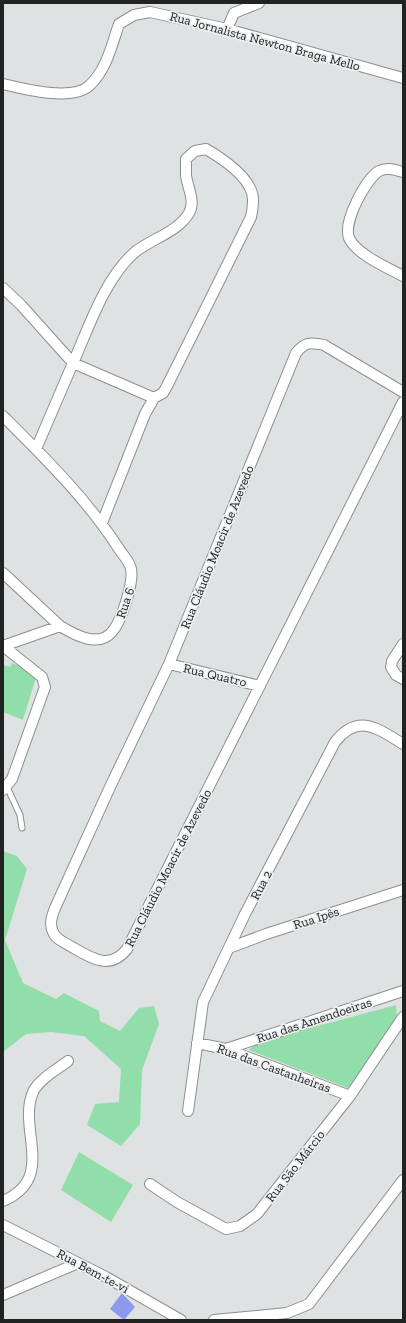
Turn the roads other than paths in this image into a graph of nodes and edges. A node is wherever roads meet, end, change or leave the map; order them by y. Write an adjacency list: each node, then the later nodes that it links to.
1 (259, 3): 2 (street)
2 (227, 30): 3 (street, Rua Jornalista Newton Braga Mello); 4 (street, Rua Jornalista Newton Braga Mello)
3 (403, 78)
4 (3, 84)
5 (403, 172): 6 (street)
6 (403, 276)
7 (3, 288): 8 (street)
8 (73, 363): 10 (street); 10 (street); 13 (street)
9 (403, 392): 19 (street, Rua Cláudio Moacir de Azevedo)
10 (154, 398): 14 (street)
11 (403, 402): 21 (street, Rua Cláudio Moacir de Azevedo)
12 (3, 416): 13 (street, Rua 6)
13 (36, 449): 14 (street, Rua 6)
14 (102, 523): 16 (street, Rua 6)
15 (3, 573): 16 (street, Rua 6)
16 (60, 626): 18 (street)
17 (403, 644): 20 (street)
18 (3, 646): 23 (street)
19 (169, 664): 21 (street, Rua Quatro); 21 (street, Rua Cláudio Moacir de Azevedo)
20 (403, 679)
21 (260, 686)
22 (403, 744): 26 (street, Rua 2)
23 (5, 788): 24 (lane)
24 (22, 828)
25 (403, 890): 26 (street, Rua Ipês)
26 (229, 948): 29 (street, Rua 2)
27 (403, 991): 30 (street, Rua das Amendoeiras)
28 (403, 1017): 32 (street, Rua São Márcio)
29 (197, 1043): 30 (street, Rua das Castanheiras); 33 (street, Rua 2)
30 (226, 1049): 32 (street, Rua das Castanheiras)
31 (68, 1062): 36 (street)
32 (350, 1096): 35 (street, Rua São Márcio)
33 (188, 1111)
34 (403, 1180): 41 (street)
35 (150, 1184)
36 (3, 1201)
37 (3, 1225): 38 (street, Rua Bem-te-vi)
38 (78, 1263): 39 (street); 40 (street, Rua Bem-te-vi)
39 (3, 1295)
40 (181, 1320)
41 (214, 1320)

